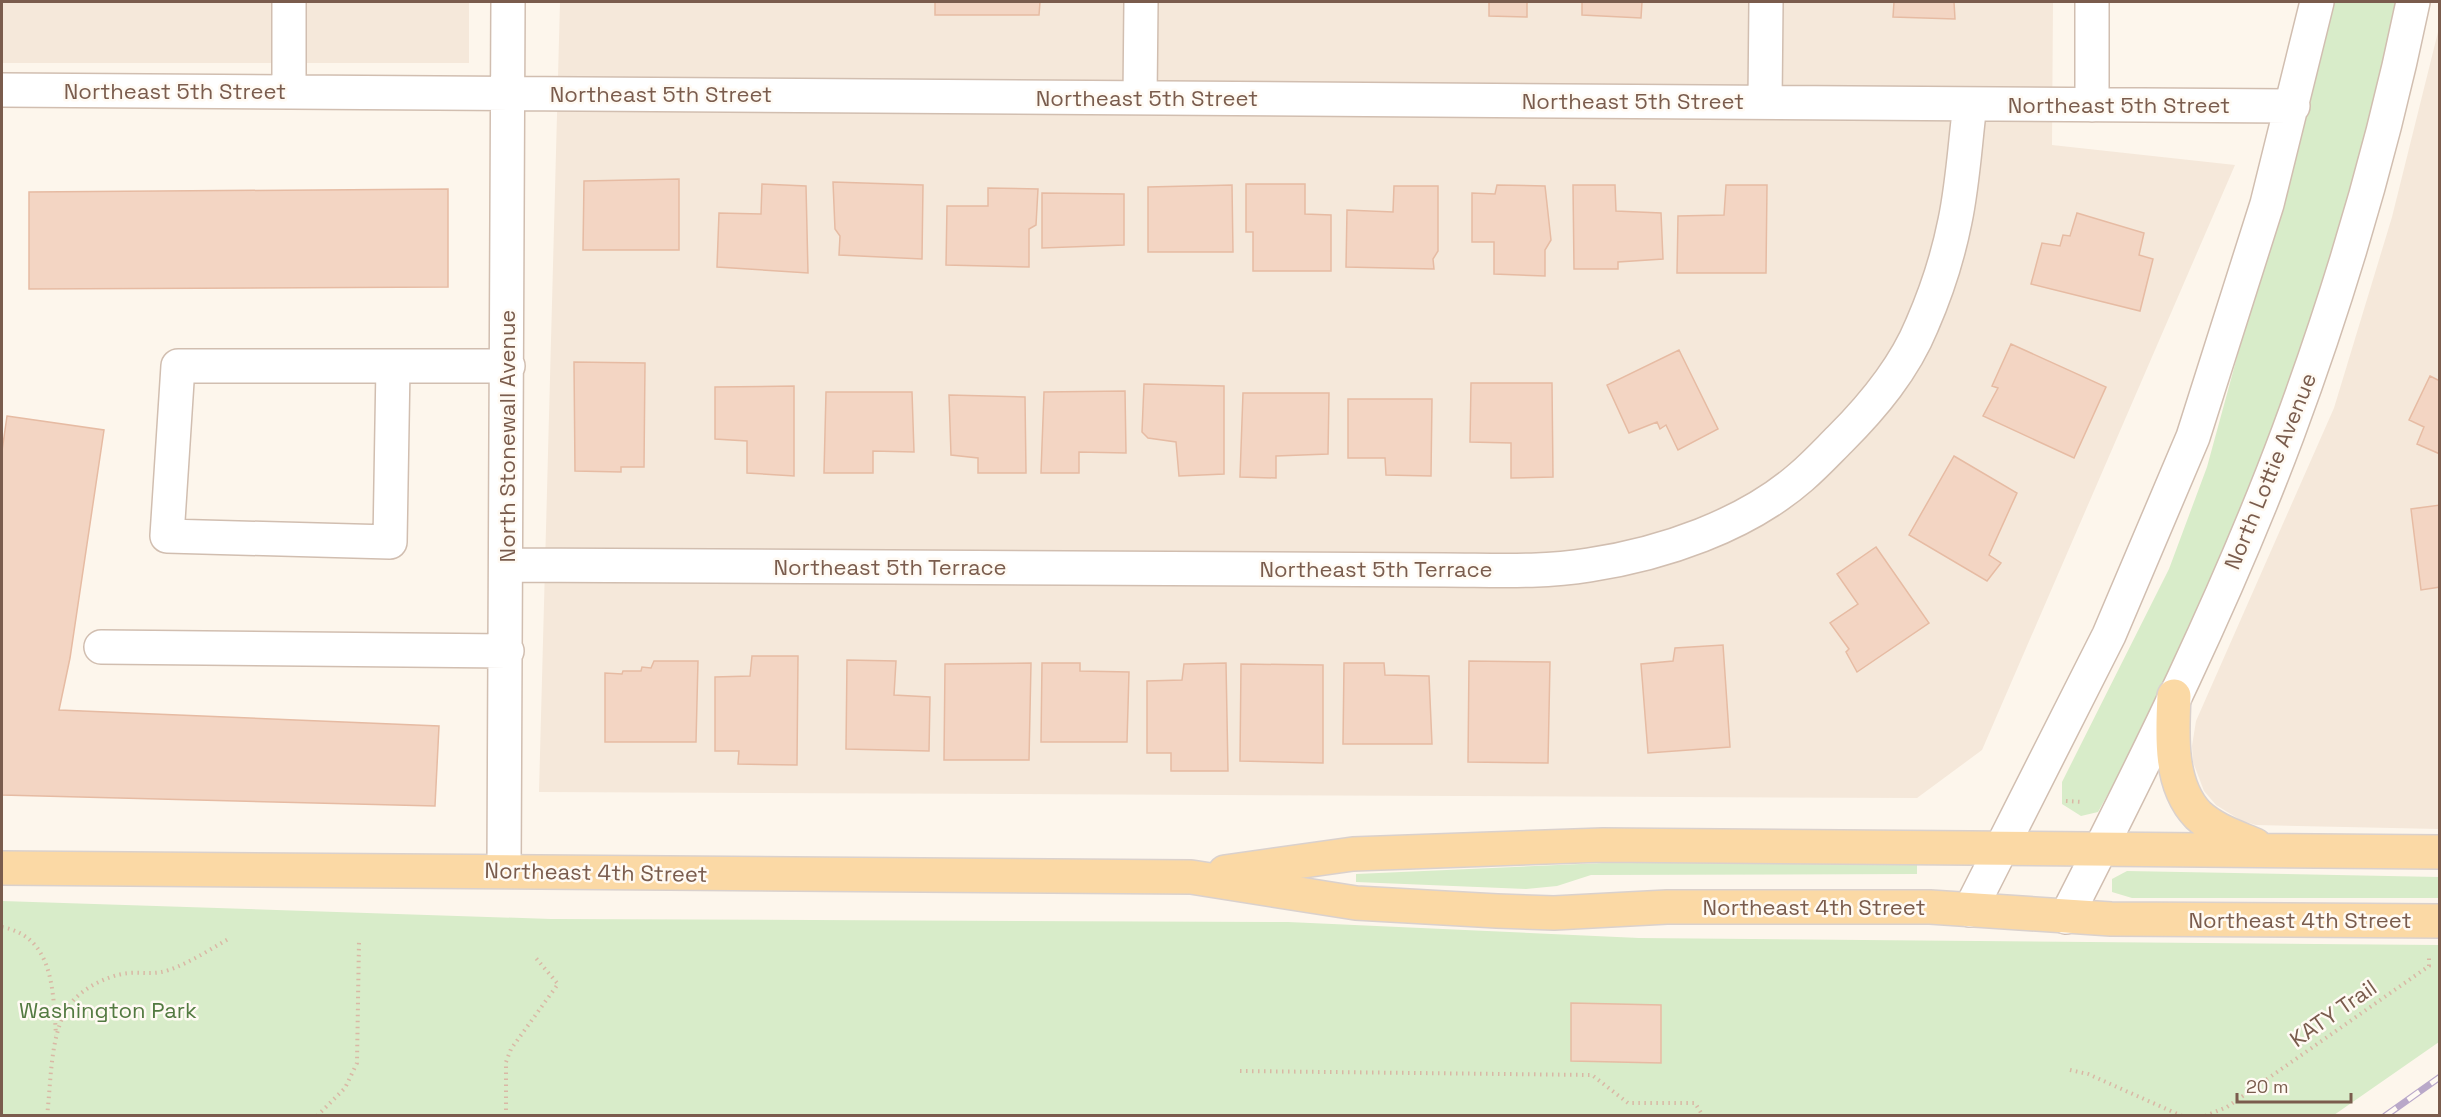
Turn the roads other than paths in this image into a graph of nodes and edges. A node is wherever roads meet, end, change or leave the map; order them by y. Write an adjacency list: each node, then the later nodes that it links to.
1 (289, 2): 9 (street)
2 (508, 2): 10 (street, North Stonewall Avenue)
3 (1141, 2): 11 (street)
4 (1766, 2): 12 (street)
5 (2092, 2): 14 (street)
6 (2317, 2): 15 (street)
7 (2413, 2): 21 (street, North Lottie Avenue)
8 (2, 90): 9 (street, Northeast 5th Street)
9 (289, 92): 10 (street, Northeast 5th Street)
10 (507, 92): 11 (street, Northeast 5th Street); 17 (street, North Stonewall Avenue)
11 (1140, 98): 12 (street, Northeast 5th Street)
12 (1765, 102): 13 (street, Northeast 5th Street)
13 (1970, 104): 14 (street, Northeast 5th Street); 18 (street, Northeast 5th Terrace)
14 (2092, 105): 15 (street, Northeast 5th Street)
15 (2293, 106): 22 (street)
16 (393, 366): 16 (street); 17 (street)
17 (508, 366): 18 (street, North Stonewall Avenue)
18 (507, 565): 20 (street, North Stonewall Avenue)
19 (101, 648): 20 (street)
20 (507, 651): 27 (street, North Stonewall Avenue)
21 (2174, 696): 23 (street, North Lottie Avenue); 24 (main road)
22 (2001, 847): 23 (main road, Northeast 4th Street); 28 (main road, Northeast 4th Street); 29 (street)
23 (2101, 848): 24 (main road, Northeast 4th Street); 30 (street, North Lottie Avenue)
24 (2265, 849): 25 (main road, Northeast 4th Street)
25 (2439, 852)
26 (2, 868): 27 (main road, Northeast 4th Street)
27 (504, 871): 28 (main road, Northeast 4th Street)
28 (1191, 877): 29 (main road, Northeast 4th Street)
29 (1970, 910): 30 (main road, Northeast 4th Street)
30 (2066, 917): 31 (main road, Northeast 4th Street)
31 (2439, 921)

